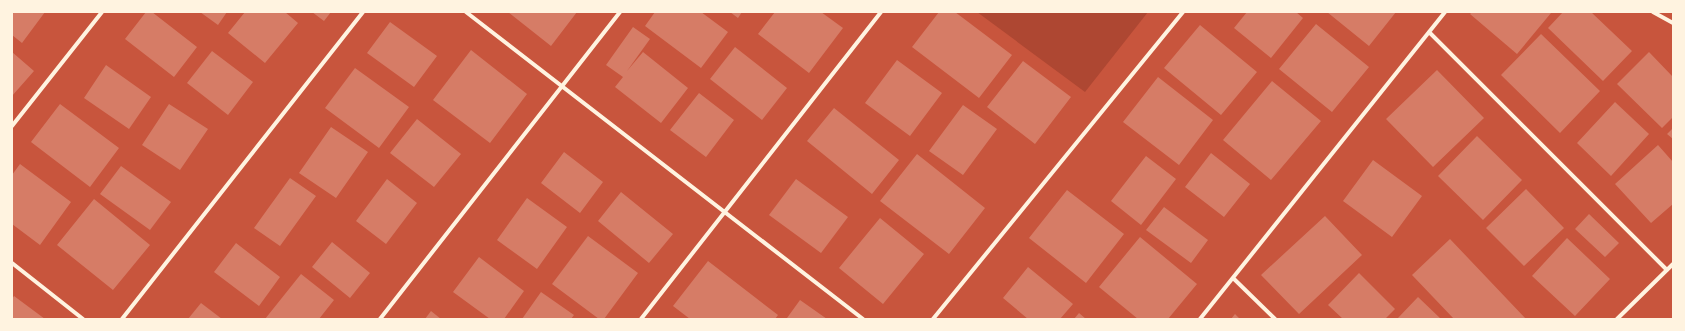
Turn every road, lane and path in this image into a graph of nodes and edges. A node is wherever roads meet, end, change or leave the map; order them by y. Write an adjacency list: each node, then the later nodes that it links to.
1 (102, 12): 12 (street)
2 (363, 12): 19 (street)
3 (466, 12): 11 (street)
4 (620, 12): 11 (street)
5 (881, 12): 13 (street)
6 (1183, 12): 23 (street)
7 (1445, 12): 10 (street)
8 (1653, 12): 9 (street)
9 (1673, 23)
10 (1429, 32): 16 (street); 17 (street)
11 (562, 86): 13 (street); 20 (street)
12 (12, 126)
13 (724, 212): 21 (street); 22 (street)
14 (12, 263): 18 (street)
15 (1673, 264): 16 (street)
16 (1667, 270): 26 (street)
17 (1233, 278): 24 (street); 25 (street)
18 (83, 319)
19 (122, 319)
20 (380, 319)
21 (641, 319)
22 (862, 319)
23 (933, 319)
24 (1200, 319)
25 (1275, 319)
26 (1618, 319)

